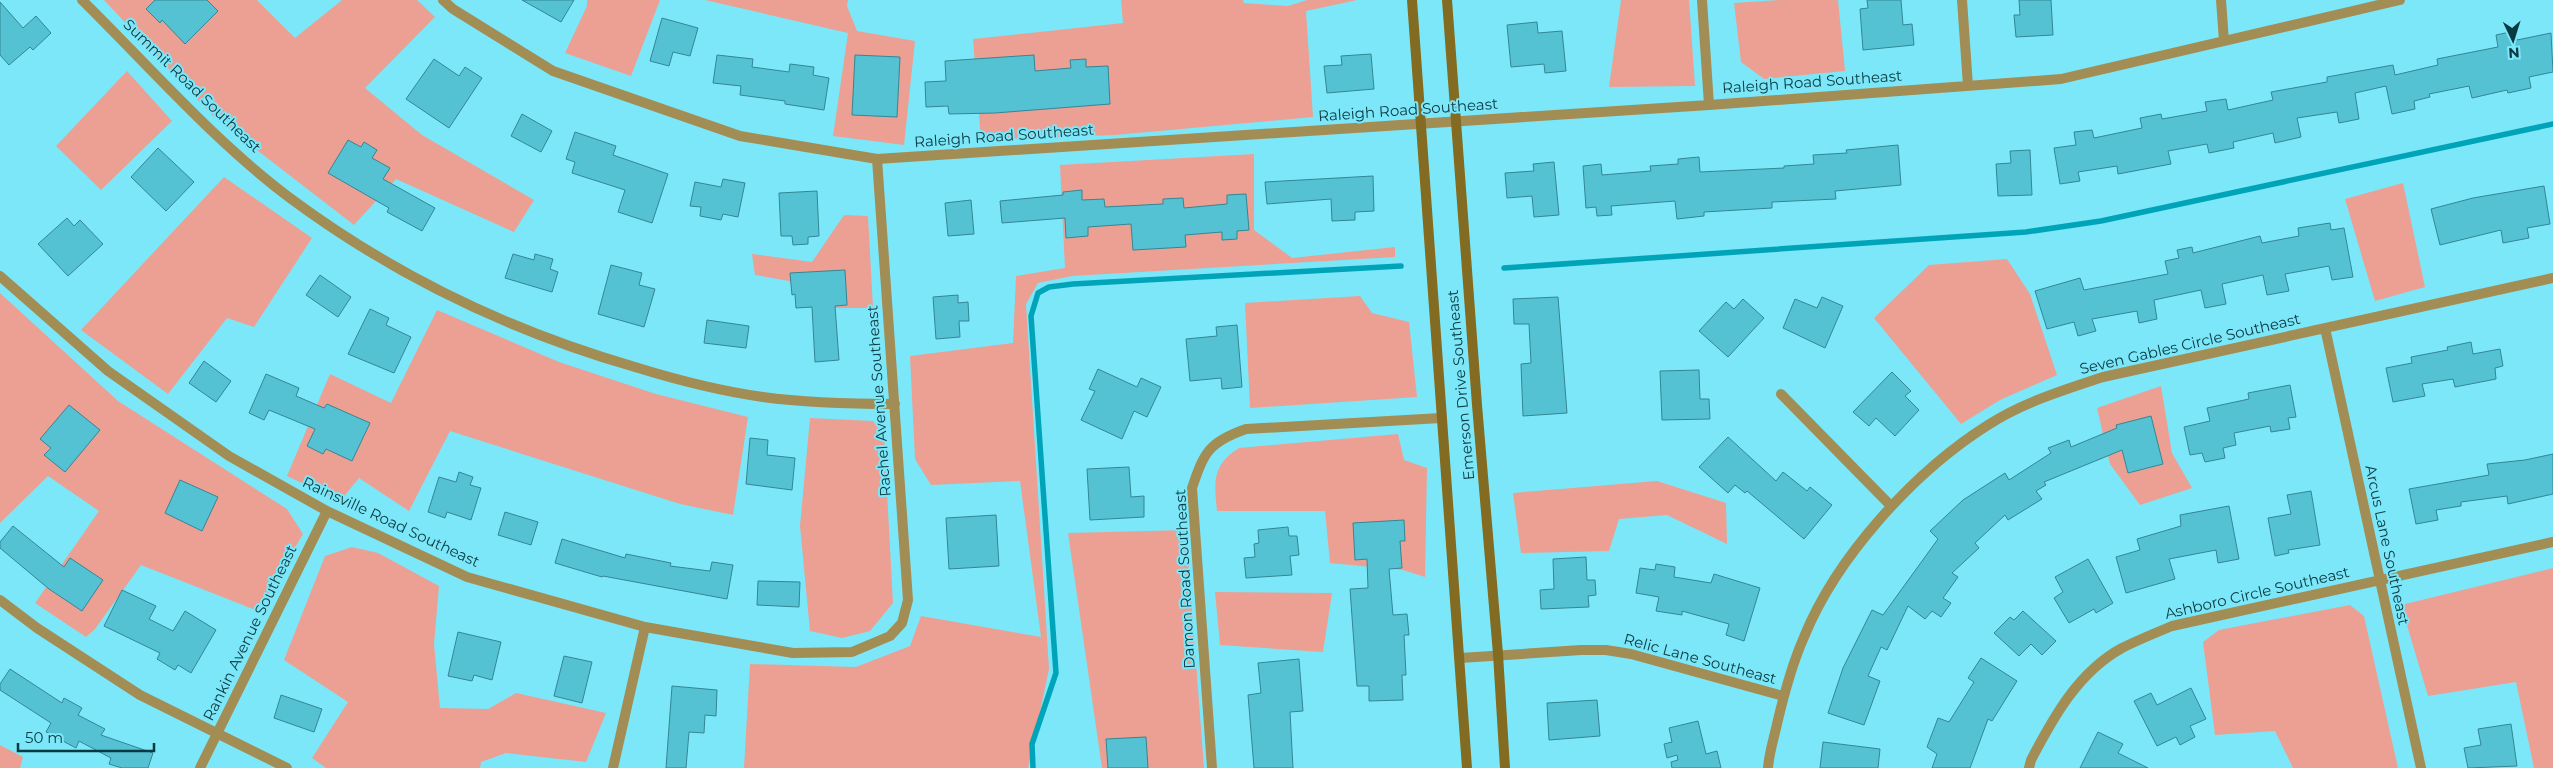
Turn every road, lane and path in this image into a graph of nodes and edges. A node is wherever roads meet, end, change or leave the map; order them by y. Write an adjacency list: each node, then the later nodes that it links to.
1 (82, 0): 19 (street, Summit Road Southeast)
2 (443, 0): 14 (street, Raleigh Road Southeast)
3 (1412, 0): 13 (street, Emerson Drive Southeast)
4 (1447, 0): 12 (street, Emerson Drive Southeast)
5 (1702, 0): 11 (street)
6 (1962, 0): 10 (street)
7 (2221, 0): 9 (street)
8 (2400, 0): 9 (street, Raleigh Road Southeast)
9 (2224, 41): 10 (street, Raleigh Road Southeast)
10 (1968, 86): 11 (street, Raleigh Road Southeast)
11 (1709, 105): 12 (street, Raleigh Road Southeast)
12 (1456, 122): 13 (street, Raleigh Road Southeast); 28 (street, Emerson Drive Southeast)
13 (1420, 124): 14 (street, Raleigh Road Southeast); 20 (street, Emerson Drive Southeast)
14 (877, 159): 19 (street, Rachel Avenue Southeast)
15 (0, 276): 22 (street, Rainsville Road Southeast)
16 (2553, 278): 17 (street, Seven Gables Circle Southeast)
17 (2324, 328): 21 (street, Seven Gables Circle Southeast); 24 (street, Arcus Lane Southeast)
18 (1781, 394): 21 (street)
19 (895, 404): 27 (street, Rachel Avenue Southeast)
20 (1441, 418): 29 (street, Emerson Drive Southeast); 35 (street, Damon Road Southeast)
21 (1891, 506): 30 (street, Seven Gables Circle Southeast)
22 (327, 511): 26 (street, Rainsville Road Southeast); 31 (street, Rankin Avenue Southeast)
23 (2553, 542): 24 (street, Ashboro Circle Southeast)
24 (2379, 580): 39 (street, Ashboro Circle Southeast); 40 (street, Arcus Lane Southeast)
25 (0, 600): 31 (street)
26 (645, 628): 27 (street, Rainsville Road Southeast); 34 (street)
27 (890, 636)
28 (1498, 654): 29 (street, Relic Lane Southeast); 30 (street, Relic Lane Southeast); 37 (street, Emerson Drive Southeast)
29 (1460, 658): 36 (street, Emerson Drive Southeast)
30 (1783, 696): 38 (street, Seven Gables Circle Southeast)
31 (218, 733): 32 (street, Rankin Avenue Southeast); 33 (street)
32 (200, 768)
33 (287, 768)
34 (613, 768)
35 (1212, 768)
36 (1467, 768)
37 (1505, 768)
38 (1768, 768)
39 (2029, 768)
40 (2421, 768)

